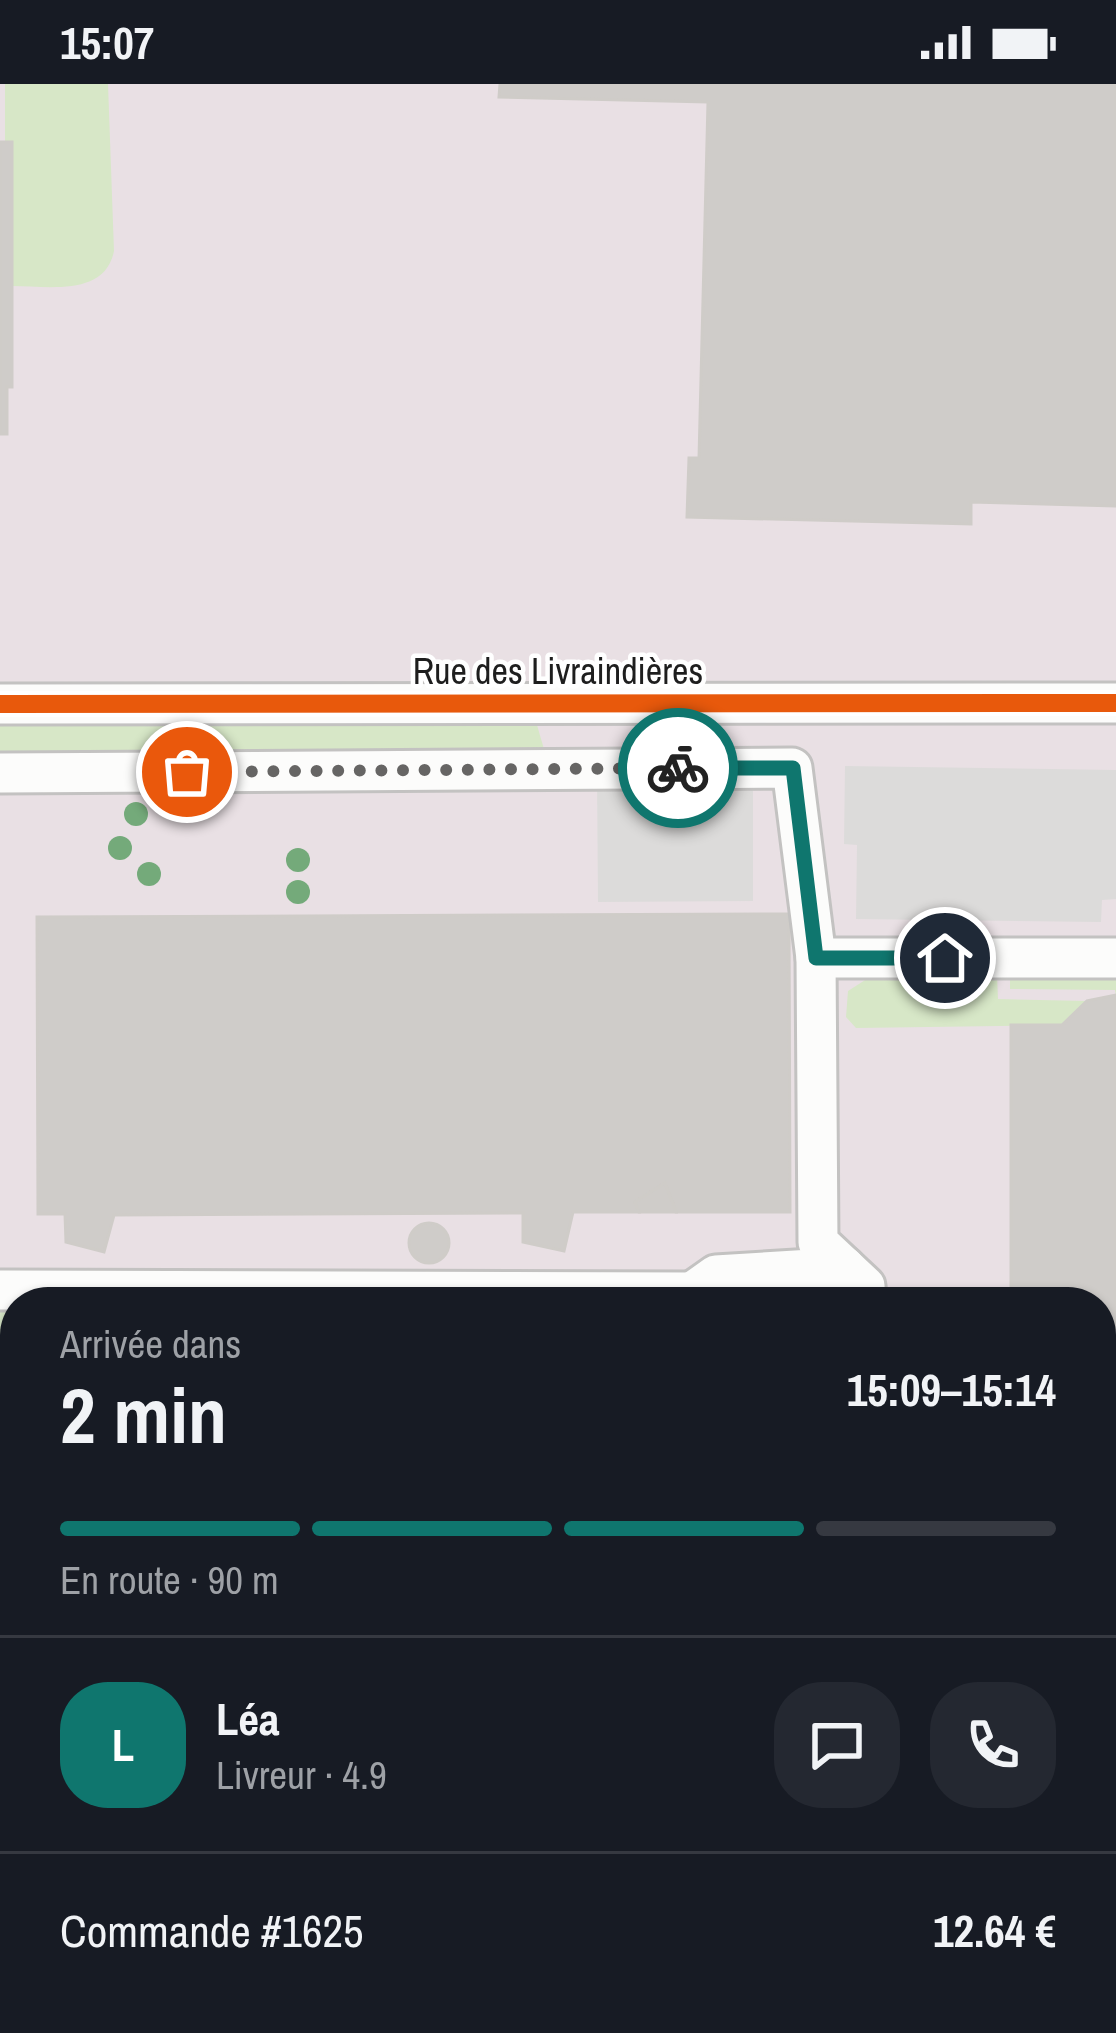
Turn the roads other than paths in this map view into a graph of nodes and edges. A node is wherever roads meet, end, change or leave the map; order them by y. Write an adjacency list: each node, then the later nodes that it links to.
1 (1116, 703): 2 (street, Rue des Livraindières)
2 (0, 704)
3 (0, 773): 4 (street)
4 (816, 958): 5 (street); 6 (street)
5 (1116, 958)
6 (845, 1267): 7 (street); 8 (street)
7 (702, 1287)
8 (865, 1287)

